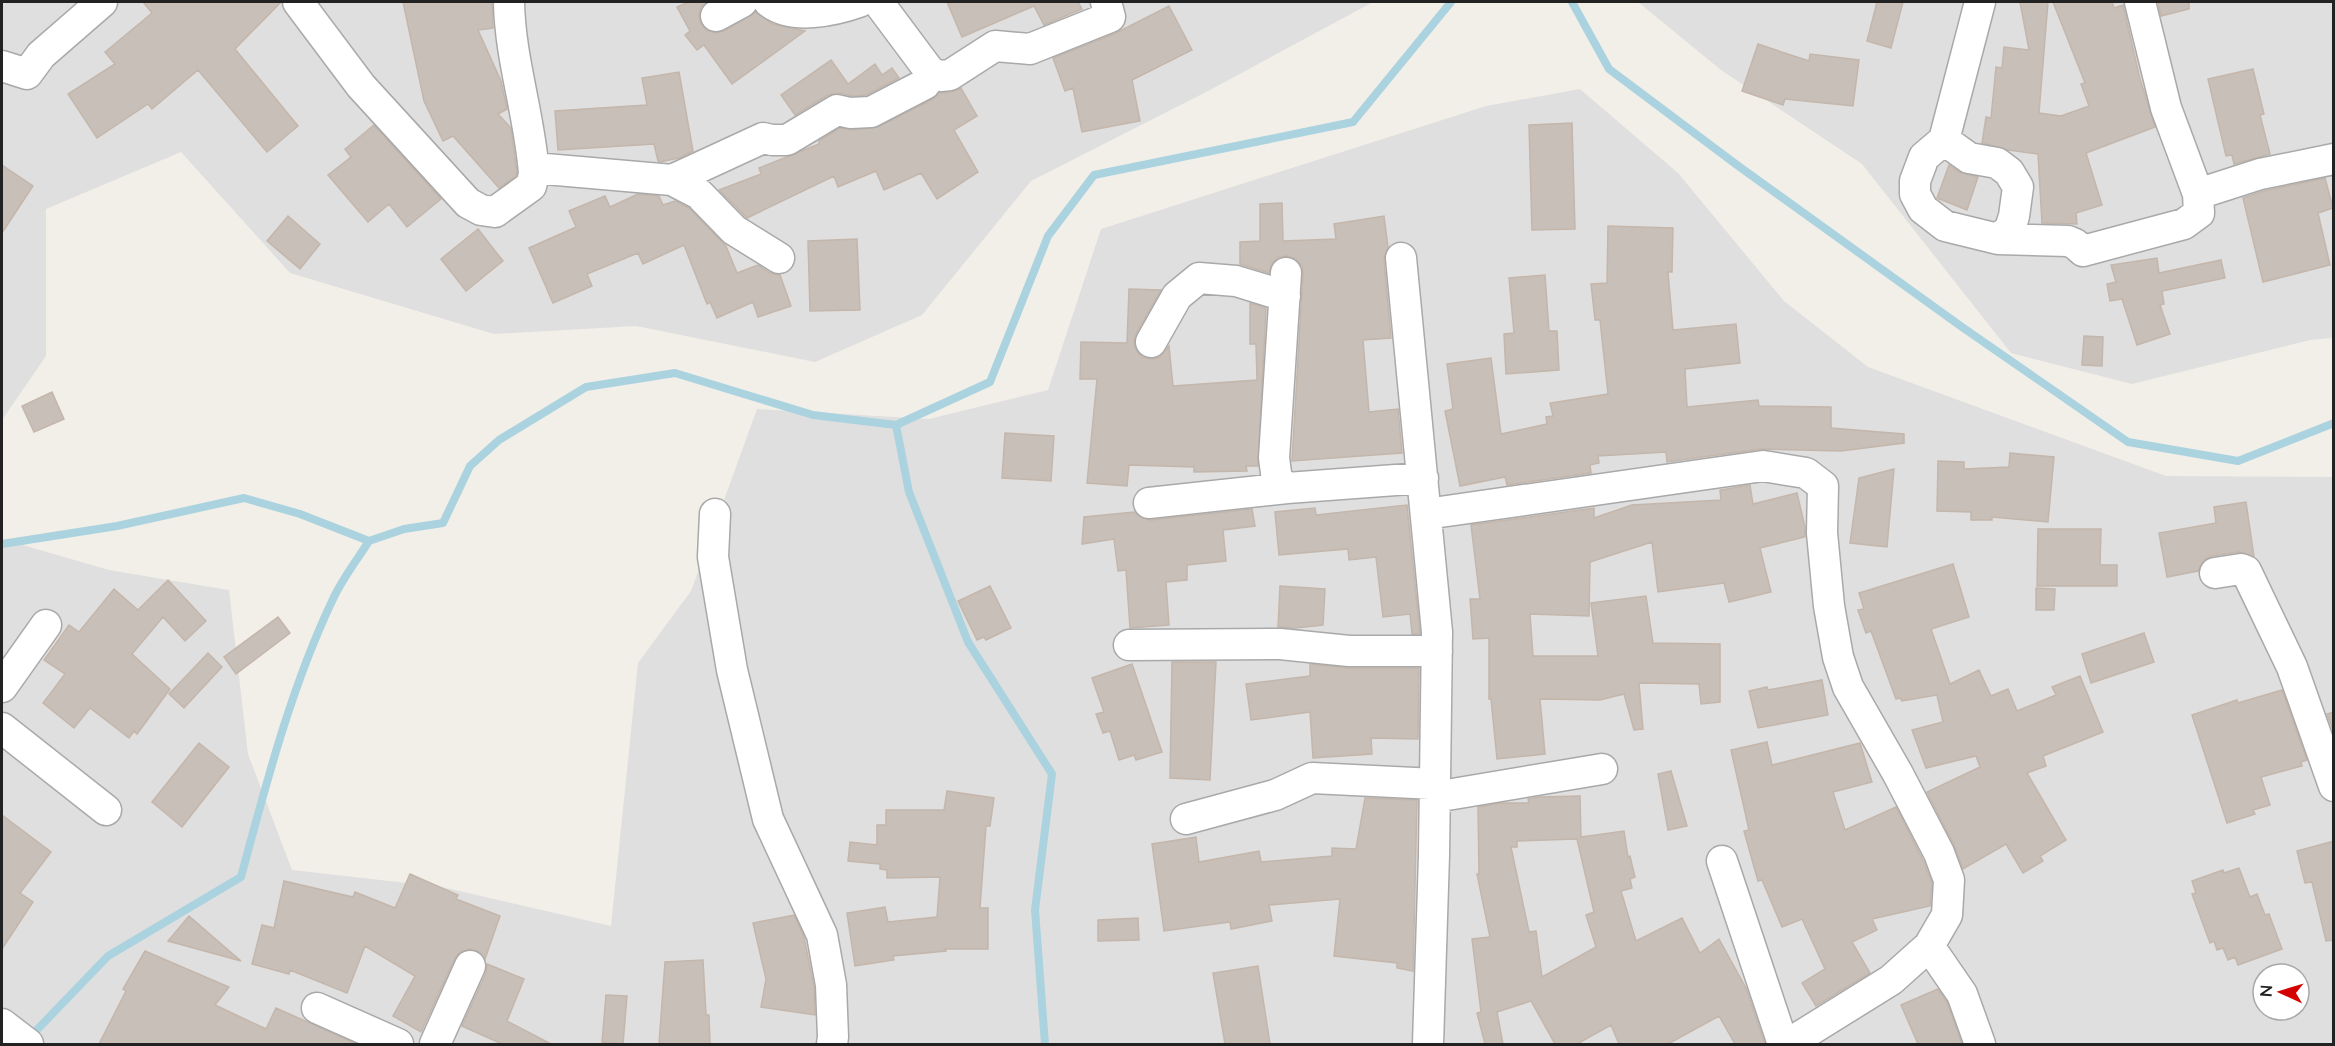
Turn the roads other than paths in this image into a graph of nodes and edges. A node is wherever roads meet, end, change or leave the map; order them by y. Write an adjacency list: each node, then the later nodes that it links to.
1 (102, 2): 12 (street)
2 (298, 2): 16 (street)
3 (509, 2): 16 (street)
4 (742, 2): 11 (street)
5 (770, 2): 6 (street)
6 (860, 2)
7 (878, 2): 13 (street)
8 (1106, 2): 13 (street)
9 (1980, 2): 14 (street)
10 (2140, 2): 18 (street)
11 (716, 16)
12 (24, 64)
13 (931, 73): 17 (street)
14 (1944, 140): 19 (street); 19 (street)
15 (2334, 159): 18 (street)
16 (534, 168): 17 (street)
17 (672, 180): 20 (street)
18 (2198, 194): 19 (street)
19 (1998, 238)
20 (779, 258)
21 (1401, 258): 23 (street)
22 (1151, 342): 24 (street)
23 (1423, 478): 24 (street); 27 (street)
24 (1287, 488): 25 (street)
25 (1149, 503)
26 (715, 514): 47 (street)
27 (1426, 514): 31 (street); 40 (street)
28 (2215, 573): 35 (street)
29 (46, 625): 32 (street)
30 (1129, 645): 31 (street)
31 (1437, 651): 36 (street)
32 (2, 687)
33 (2, 728): 37 (street)
34 (1602, 770): 36 (street)
35 (2334, 786)
36 (1435, 791): 38 (street); 48 (street)
37 (106, 810)
38 (1186, 819)
39 (1722, 861): 49 (street)
40 (1929, 946): 50 (street); 51 (street)
41 (470, 966): 46 (street)
42 (317, 1008): 45 (street)
43 (2, 1024): 44 (street)
44 (28, 1044)
45 (398, 1044)
46 (435, 1044)
47 (832, 1044)
48 (1428, 1044)
49 (1782, 1044)
50 (1788, 1044)
51 (1980, 1044)

